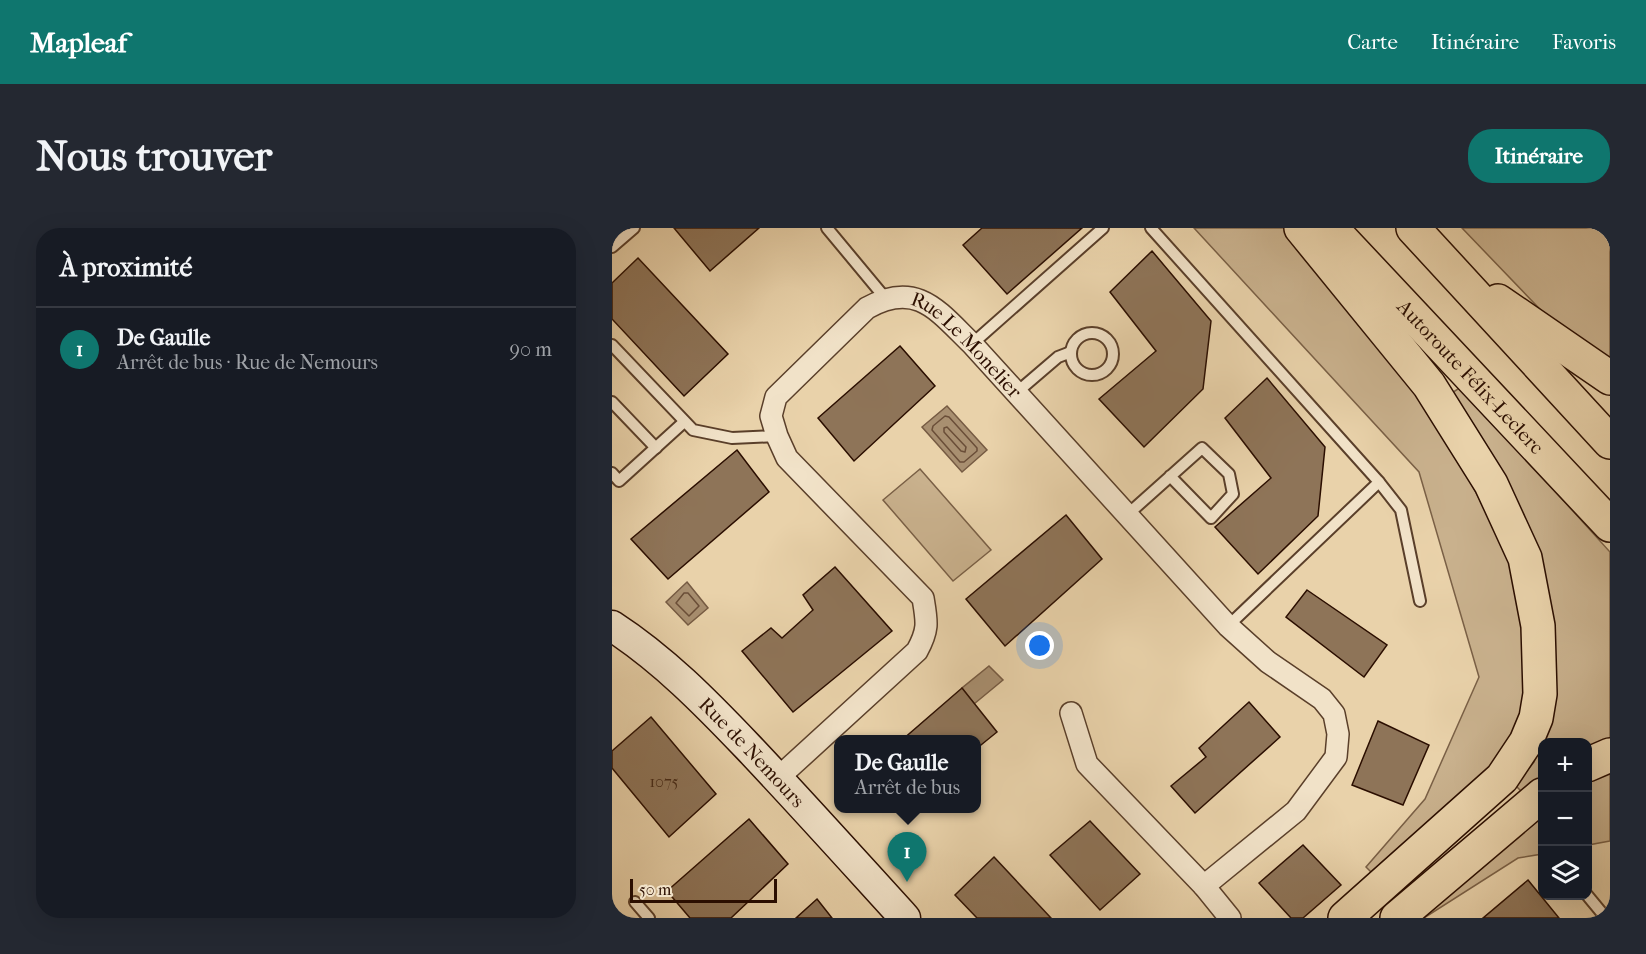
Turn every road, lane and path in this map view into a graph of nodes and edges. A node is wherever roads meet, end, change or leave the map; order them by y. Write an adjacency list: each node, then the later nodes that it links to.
1 (634, 228): 8 (lane)
2 (827, 228): 10 (lane)
3 (1103, 228): 11 (lane)
4 (1151, 228): 23 (lane)
5 (1301, 228): 40 (highway)
6 (1331, 228): 25 (highway, Autoroute Félix-Leclerc)
7 (1413, 228): 9 (highway)
8 (612, 247)
9 (1447, 266): 14 (highway); 19 (highway)
10 (886, 299): 11 (street, Rue Le Monelier); 18 (street, Rue Le Monelier)
11 (972, 344): 15 (street, Rue Le Monelier)
12 (612, 345): 17 (lane)
13 (1071, 352): 15 (lane)
14 (1610, 378)
15 (1016, 393): 24 (street, Rue Le Monelier)
16 (612, 402): 20 (lane)
17 (684, 422): 18 (lane); 20 (lane)
18 (777, 436): 32 (street, Rue Le Monelier)
19 (1610, 442)
20 (656, 448): 21 (lane)
21 (612, 473)
22 (1170, 476): 22 (lane); 24 (lane)
23 (1379, 482): 26 (lane); 28 (lane)
24 (1127, 515): 28 (street, Rue Le Monelier)
25 (1610, 525)
26 (1420, 601)
27 (612, 626): 32 (street, Rue de Nemours)
28 (1228, 626): 34 (street, Rue Le Monelier)
29 (1071, 712): 34 (street)
30 (1610, 755): 31 (highway)
31 (1592, 763)
32 (778, 778): 38 (street, Rue de Nemours)
33 (1538, 798): 41 (highway)
34 (1204, 886): 39 (street)
35 (1591, 900): 42 (lane)
36 (634, 902): 37 (lane)
37 (649, 918)
38 (905, 918)
39 (1230, 918)
40 (1345, 918)
41 (1397, 918)
42 (1606, 918)

